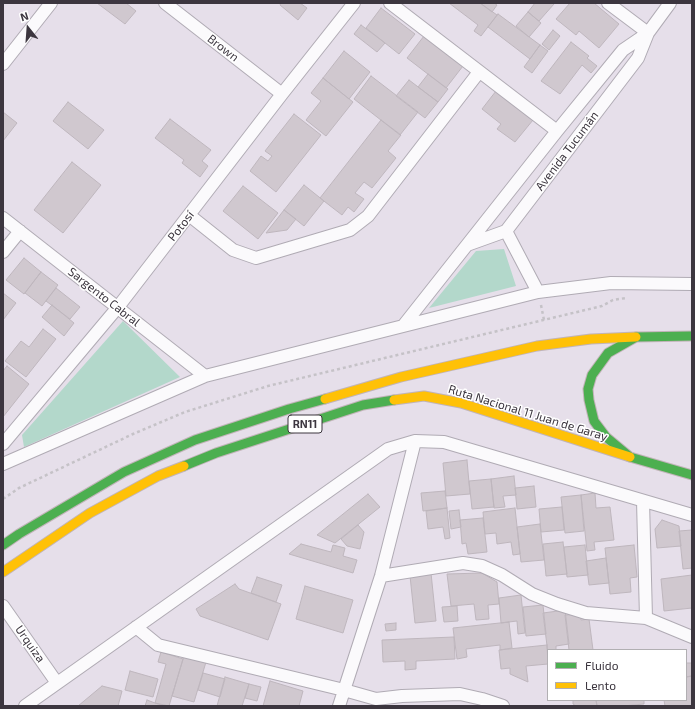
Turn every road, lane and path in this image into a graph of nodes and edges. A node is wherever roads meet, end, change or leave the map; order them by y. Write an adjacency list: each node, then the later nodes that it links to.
1 (51, 3): 8 (street)
2 (165, 3): 10 (street, Brown)
3 (354, 3): 10 (street, Potosí)
4 (390, 3): 9 (street)
5 (608, 3): 7 (street)
6 (670, 3): 7 (street, Avenida Tucumán)
7 (648, 34): 11 (street, Avenida Tucumán); 15 (street, Avenida Tucumán)
8 (3, 64)
9 (478, 72): 11 (street); 12 (street)
10 (282, 94): 12 (street, Potosí)
11 (557, 131): 16 (street, Avenida Tucumán)
12 (189, 215): 20 (street, Potosí)
13 (3, 218): 14 (street, Sargento Cabral)
14 (20, 231): 17 (street); 20 (street, Sargento Cabral)
15 (506, 231): 16 (street); 19 (street)
16 (466, 246): 21 (street, Avenida Tucumán)
17 (3, 252)
18 (692, 284): 19 (street)
19 (538, 292): 21 (street)
20 (118, 307): 24 (street, Sargento Cabral); 26 (street, Potosí)
21 (403, 326): 24 (street)
22 (692, 336): 23 (highway, RN11)
23 (636, 337): 27 (highway, RN11); 32 (highway, Ruta Nacional 11 Juan de Garay / RN11)
24 (205, 376): 28 (street)
25 (415, 441): 30 (street); 34 (street); 37 (street)
26 (3, 444)
27 (630, 457): 29 (highway, RN11); 33 (highway, Ruta Nacional 11 Juan de Garay / RN11)
28 (3, 464)
29 (692, 475)
30 (643, 502): 31 (street); 36 (street)
31 (692, 516)
32 (3, 546)
33 (3, 572)
34 (381, 576): 36 (street); 40 (street)
35 (3, 606): 39 (street, Urquiza)
36 (646, 618): 38 (street)
37 (136, 627): 39 (street); 40 (street)
38 (692, 637)
39 (57, 683): 41 (street)
40 (344, 690): 42 (street); 43 (street)
41 (25, 706)
42 (339, 706)
43 (504, 706)

